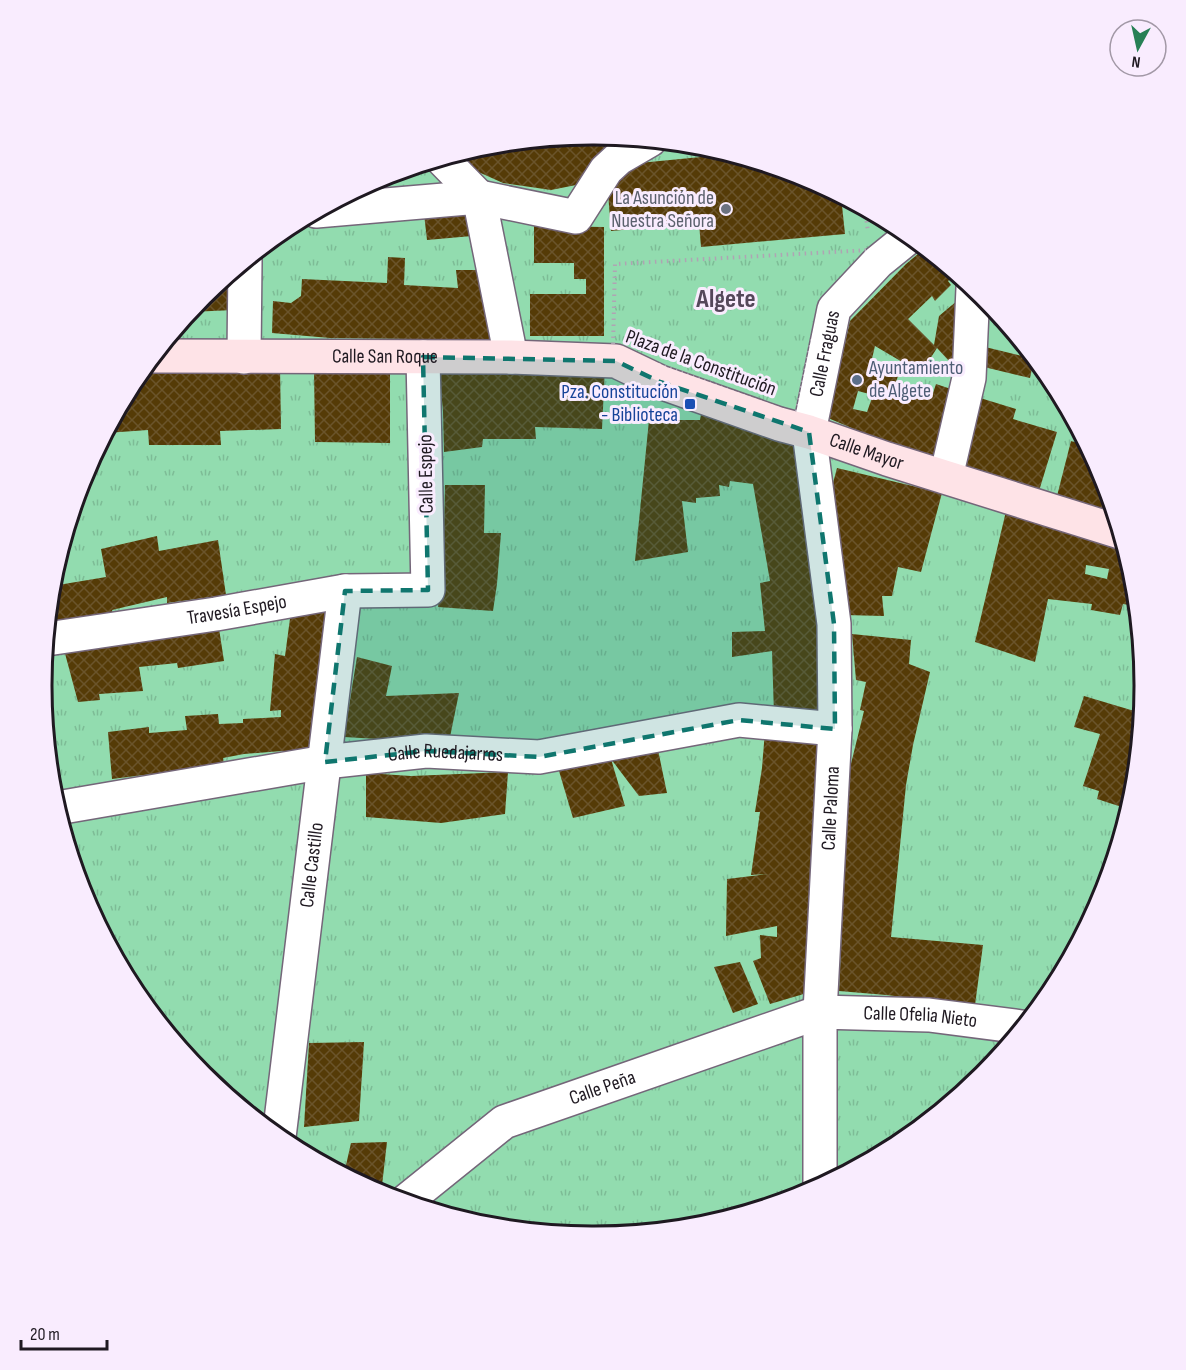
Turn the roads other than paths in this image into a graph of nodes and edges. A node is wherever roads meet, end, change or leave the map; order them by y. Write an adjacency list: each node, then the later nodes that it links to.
1 (638, 147): 3 (street)
2 (447, 165): 3 (street)
3 (479, 197): 4 (street); 11 (street)
4 (337, 209)
5 (902, 242): 13 (street, Calle Fraguas)
6 (245, 272): 9 (street)
7 (972, 301): 14 (street)
8 (164, 356): 9 (street, Calle San Roque)
9 (244, 357): 10 (street, Calle San Roque)
10 (423, 357): 11 (street, Calle San Roque); 16 (street, Calle Espejo)
11 (511, 357): 12 (street, Calle San Roque)
12 (616, 362): 13 (street, Calle Mayor)
13 (802, 423): 14 (street, Calle Mayor); 19 (street, Calle Paloma)
14 (946, 477): 15 (street, Calle Mayor)
15 (1110, 529)
16 (428, 590): 17 (street, Travesía Espejo)
17 (345, 591): 18 (street, Travesía Espejo); 20 (street, Calle Castillo)
18 (55, 638)
19 (835, 729): 20 (street, Calle Ruedajarros); 22 (street, Calle Paloma)
20 (325, 762): 21 (street, Calle Ruedajarros); 24 (street, Calle Castillo)
21 (67, 806)
22 (820, 1012): 23 (street, Calle Ofelia Nieto); 25 (street, Calle Paloma); 26 (street, Calle Peña)
23 (1012, 1026)
24 (280, 1125)
25 (820, 1175)
26 (414, 1195)

